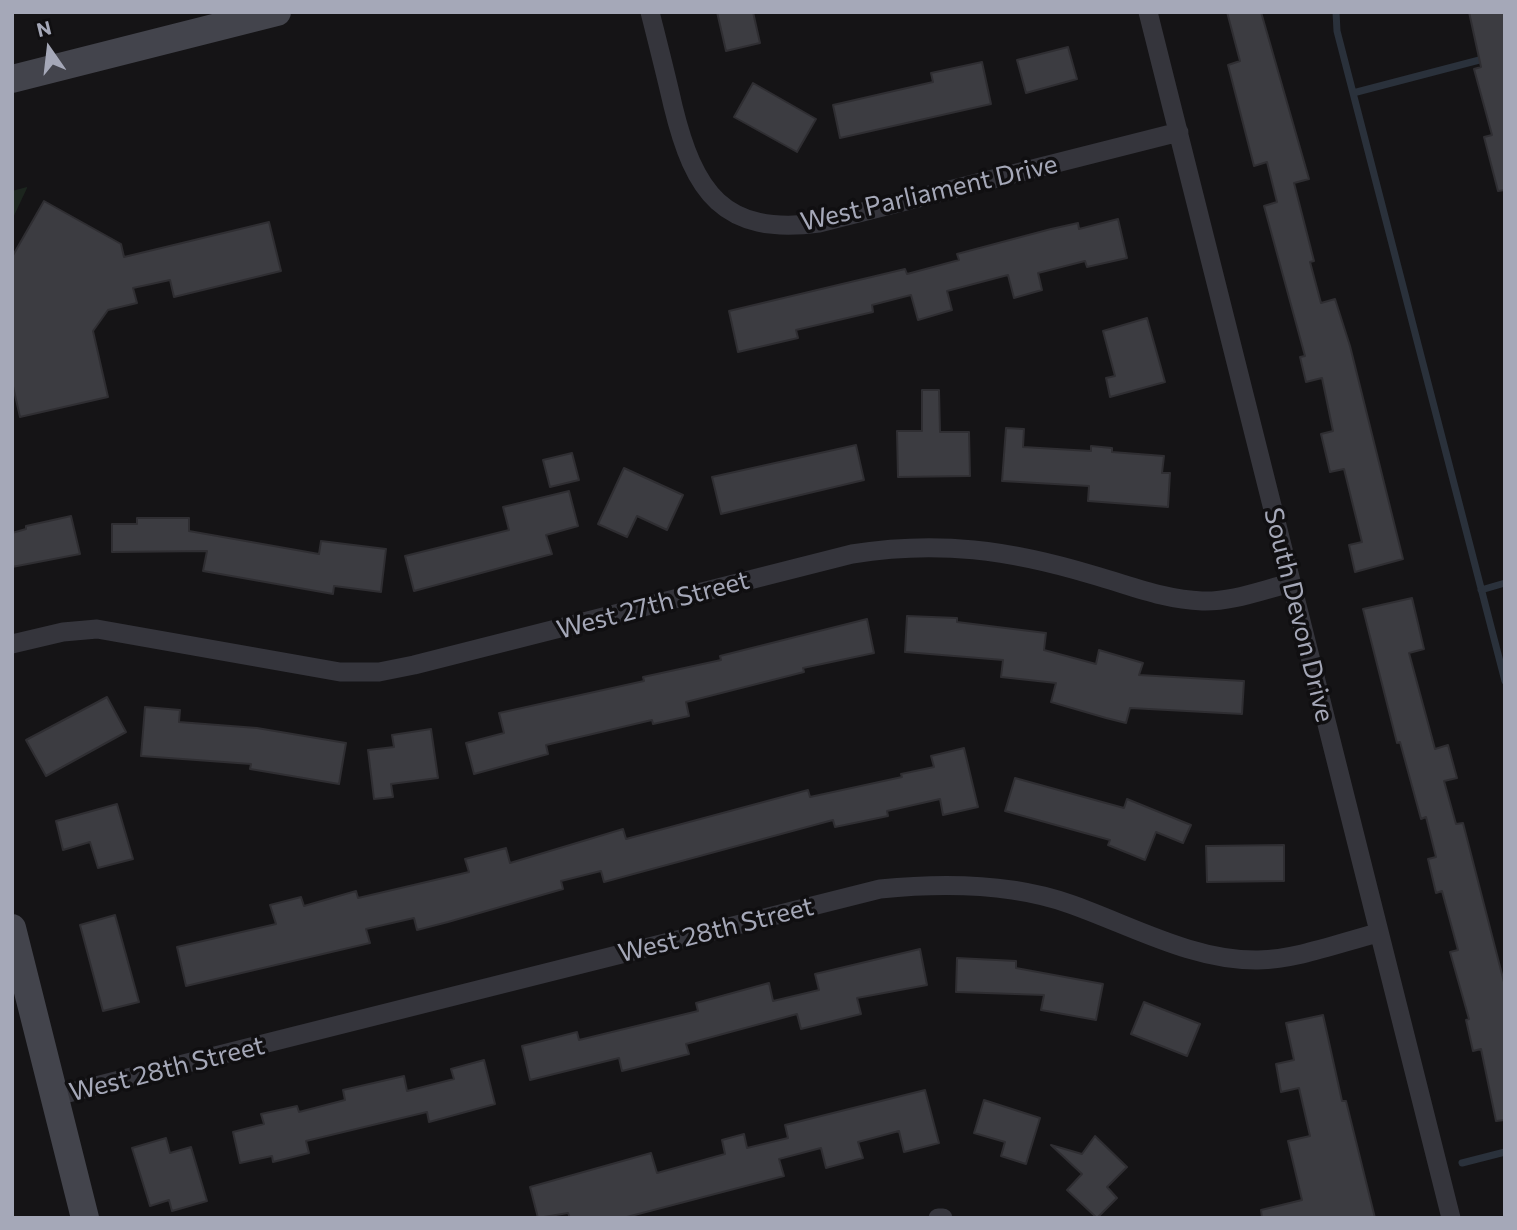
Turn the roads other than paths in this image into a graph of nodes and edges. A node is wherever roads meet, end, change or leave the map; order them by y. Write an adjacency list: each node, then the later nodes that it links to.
1 (278, 12): 4 (street)
2 (650, 12): 5 (street, West Parliament Drive)
3 (1148, 12): 5 (street, South Devon Drive)
4 (12, 79)
5 (1179, 132): 6 (street, South Devon Drive)
6 (1291, 583): 7 (street, West 27th Street); 9 (street, South Devon Drive)
7 (12, 644)
8 (12, 928): 10 (street)
9 (1378, 933): 10 (street, West 28th Street); 12 (street, South Devon Drive)
10 (57, 1096): 11 (street)
11 (85, 1218)
12 (1451, 1218)

